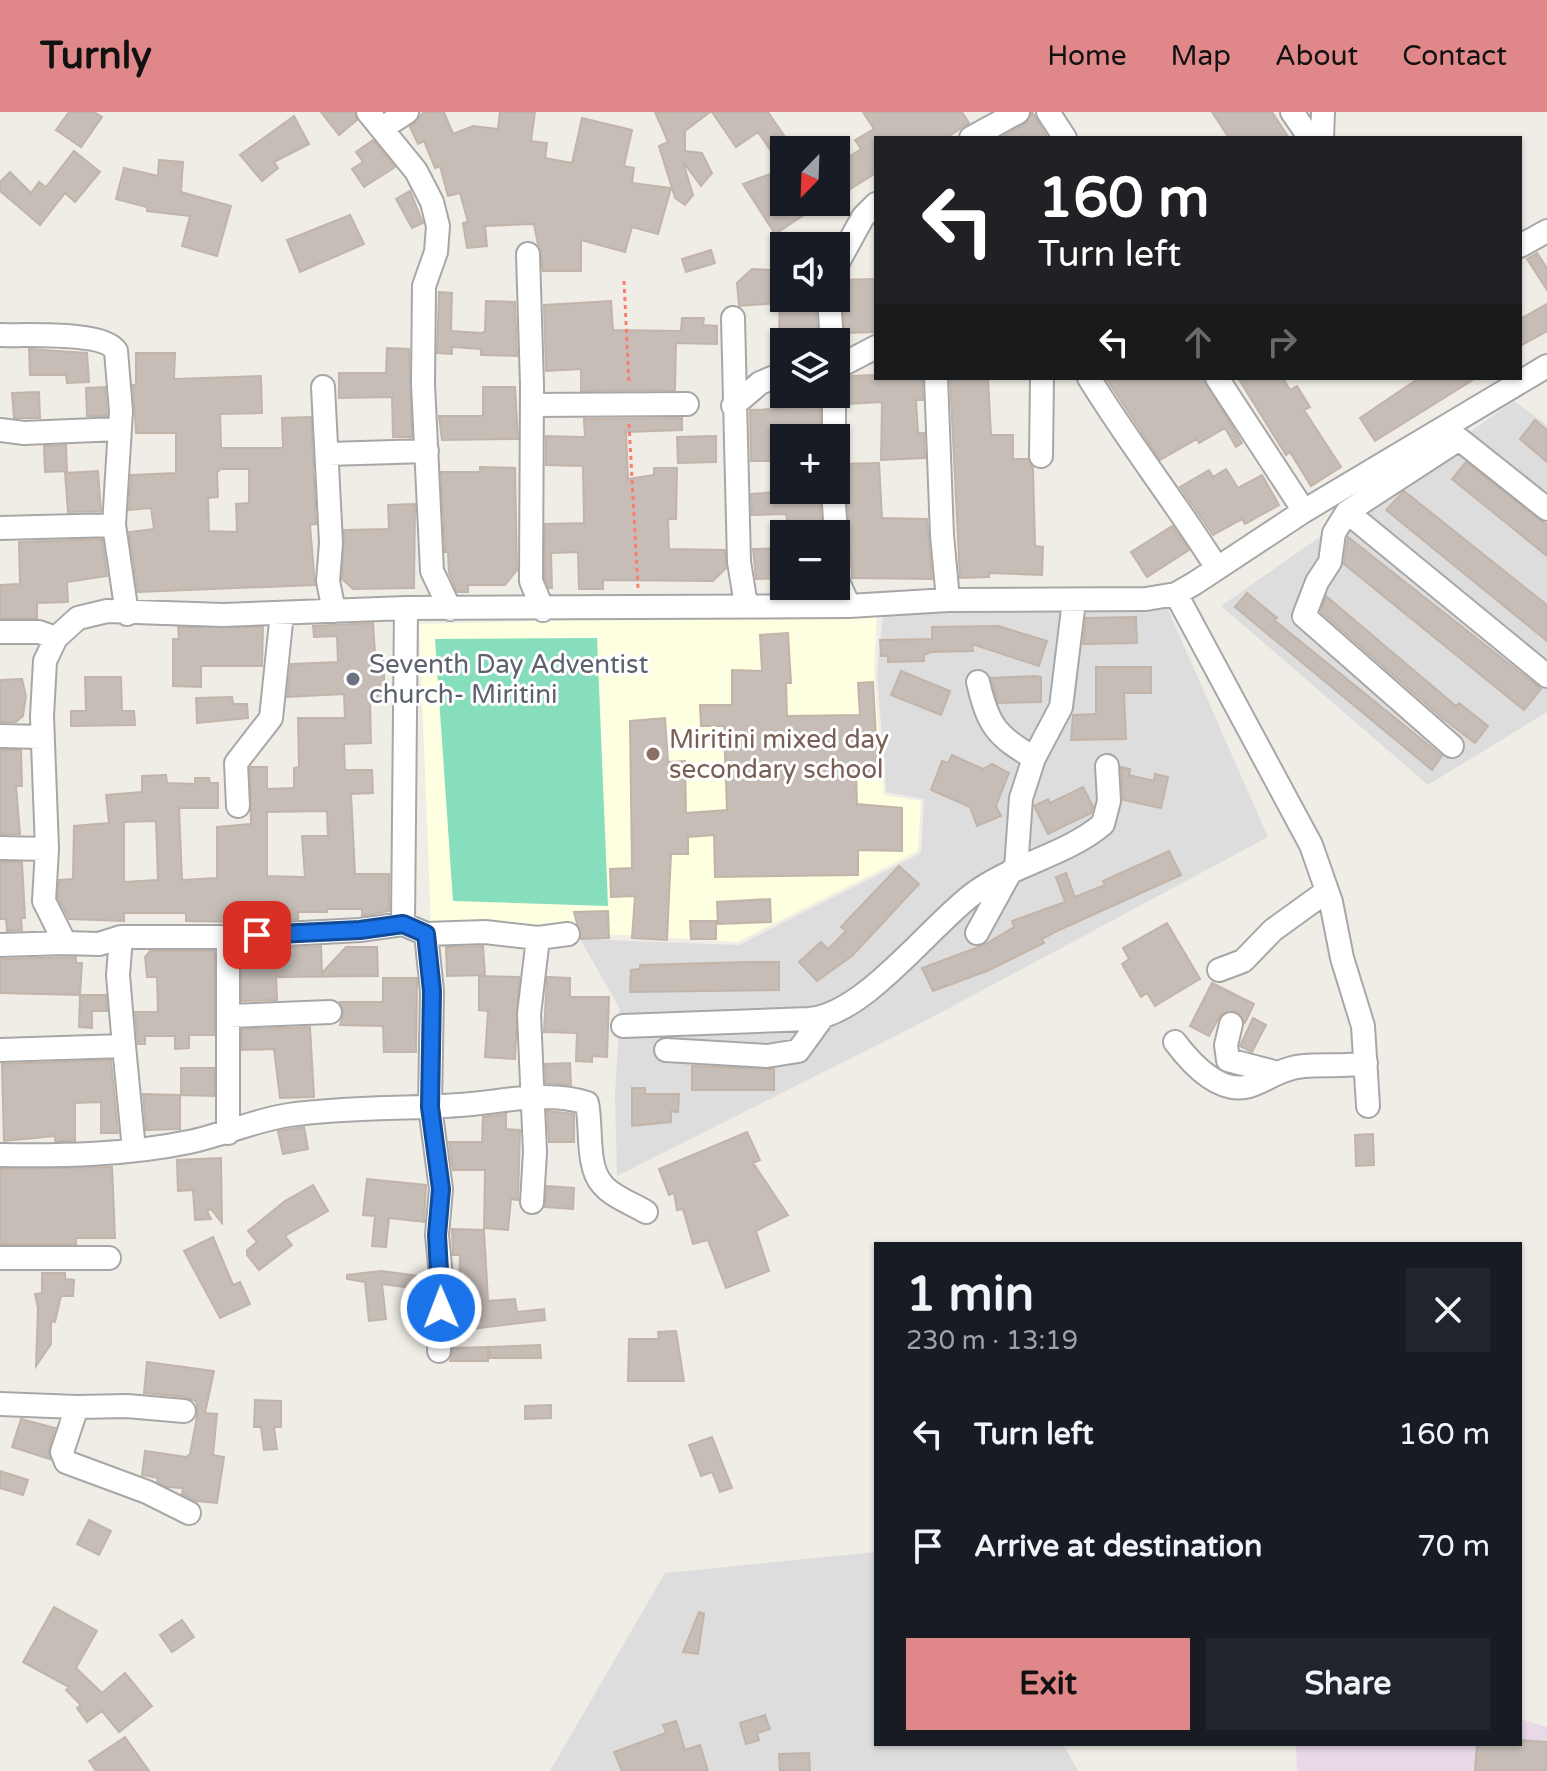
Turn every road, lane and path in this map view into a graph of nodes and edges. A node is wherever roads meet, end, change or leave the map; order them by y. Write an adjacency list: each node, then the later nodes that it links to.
1 (407, 112): 6 (street)
2 (1018, 112): 7 (street)
3 (1048, 112): 8 (street)
4 (1292, 112): 9 (street)
5 (1323, 112): 10 (street)
6 (376, 120): 34 (street)
7 (975, 136)
8 (1064, 136)
9 (1309, 136)
10 (1322, 136)
11 (874, 206): 13 (street)
12 (1547, 231): 14 (street)
13 (850, 241)
14 (1522, 245)
15 (528, 254): 30 (street)
16 (624, 281): 28 (path)
17 (733, 318): 31 (street)
18 (0, 335): 32 (street)
19 (874, 348): 20 (street)
20 (850, 361)
21 (1547, 366): 37 (street)
22 (770, 379): 31 (street)
23 (936, 380): 46 (street)
24 (1042, 380): 36 (street)
25 (1090, 380): 43 (street)
26 (1218, 380): 39 (street)
27 (323, 387): 35 (street)
28 (628, 404): 29 (street); 30 (street); 51 (path)
29 (687, 404)
30 (532, 405): 53 (street)
31 (733, 406): 48 (street)
32 (119, 429): 33 (street); 41 (street)
33 (0, 430)
34 (427, 451): 35 (street); 52 (street)
35 (328, 454): 54 (street)
36 (1041, 456)
37 (1383, 477): 38 (street); 39 (street); 40 (street)
38 (1547, 509)
39 (1304, 511): 43 (street)
40 (1347, 512): 59 (street); 63 (street)
41 (114, 525): 42 (street); 56 (street)
42 (0, 528)
43 (1217, 568): 44 (street)
44 (1176, 594): 47 (street); 70 (street)
45 (846, 600): 49 (street)
46 (948, 600): 47 (street); 49 (street)
47 (1074, 601): 64 (street)
48 (746, 605): 49 (street); 51 (street)
49 (849, 606)
50 (406, 608): 52 (street); 54 (street); 71 (street)
51 (640, 608): 53 (street)
52 (450, 609): 53 (street)
53 (543, 610)
54 (334, 611): 55 (street)
55 (282, 613): 56 (street); 66 (street)
56 (127, 614): 58 (street)
57 (0, 632): 58 (street)
58 (56, 638): 62 (street)
59 (1547, 676)
60 (978, 682): 64 (street)
61 (0, 736): 62 (street)
62 (42, 737): 68 (street)
63 (1452, 746)
64 (1034, 758): 69 (street)
65 (1107, 766): 69 (street)
66 (238, 806)
67 (0, 848): 68 (street)
68 (47, 849): 78 (street)
69 (1013, 870): 72 (street); 83 (street)
70 (1327, 891): 80 (street); 90 (street)
71 (403, 924): 73 (street); 76 (street)
72 (977, 933)
73 (426, 934): 77 (street); 94 (street)
74 (568, 934): 77 (street)
75 (121, 937): 76 (street); 78 (street); 87 (street)
76 (228, 937): 82 (street)
77 (538, 938): 92 (street)
78 (65, 943): 79 (street)
79 (0, 945)
80 (1219, 970)
81 (330, 1012): 82 (street)
82 (228, 1016): 95 (street)
83 (822, 1018): 85 (street); 89 (street)
84 (1231, 1024): 91 (street)
85 (623, 1026)
86 (1175, 1042): 91 (street)
87 (124, 1046): 88 (street); 96 (street)
88 (0, 1050)
89 (666, 1050)
90 (1366, 1063): 91 (street); 93 (street)
91 (1274, 1072)
92 (533, 1096): 94 (street); 98 (street); 99 (street)
93 (1368, 1106)
94 (430, 1107): 95 (street); 102 (street)
95 (228, 1133): 96 (street)
96 (134, 1150): 97 (street)
97 (0, 1155)
98 (532, 1202)
99 (646, 1212)
100 (0, 1258): 101 (street)
101 (109, 1258)
102 (439, 1351)
103 (0, 1404): 104 (street)
104 (77, 1407): 105 (street); 106 (street)
105 (184, 1411)
106 (189, 1513)

